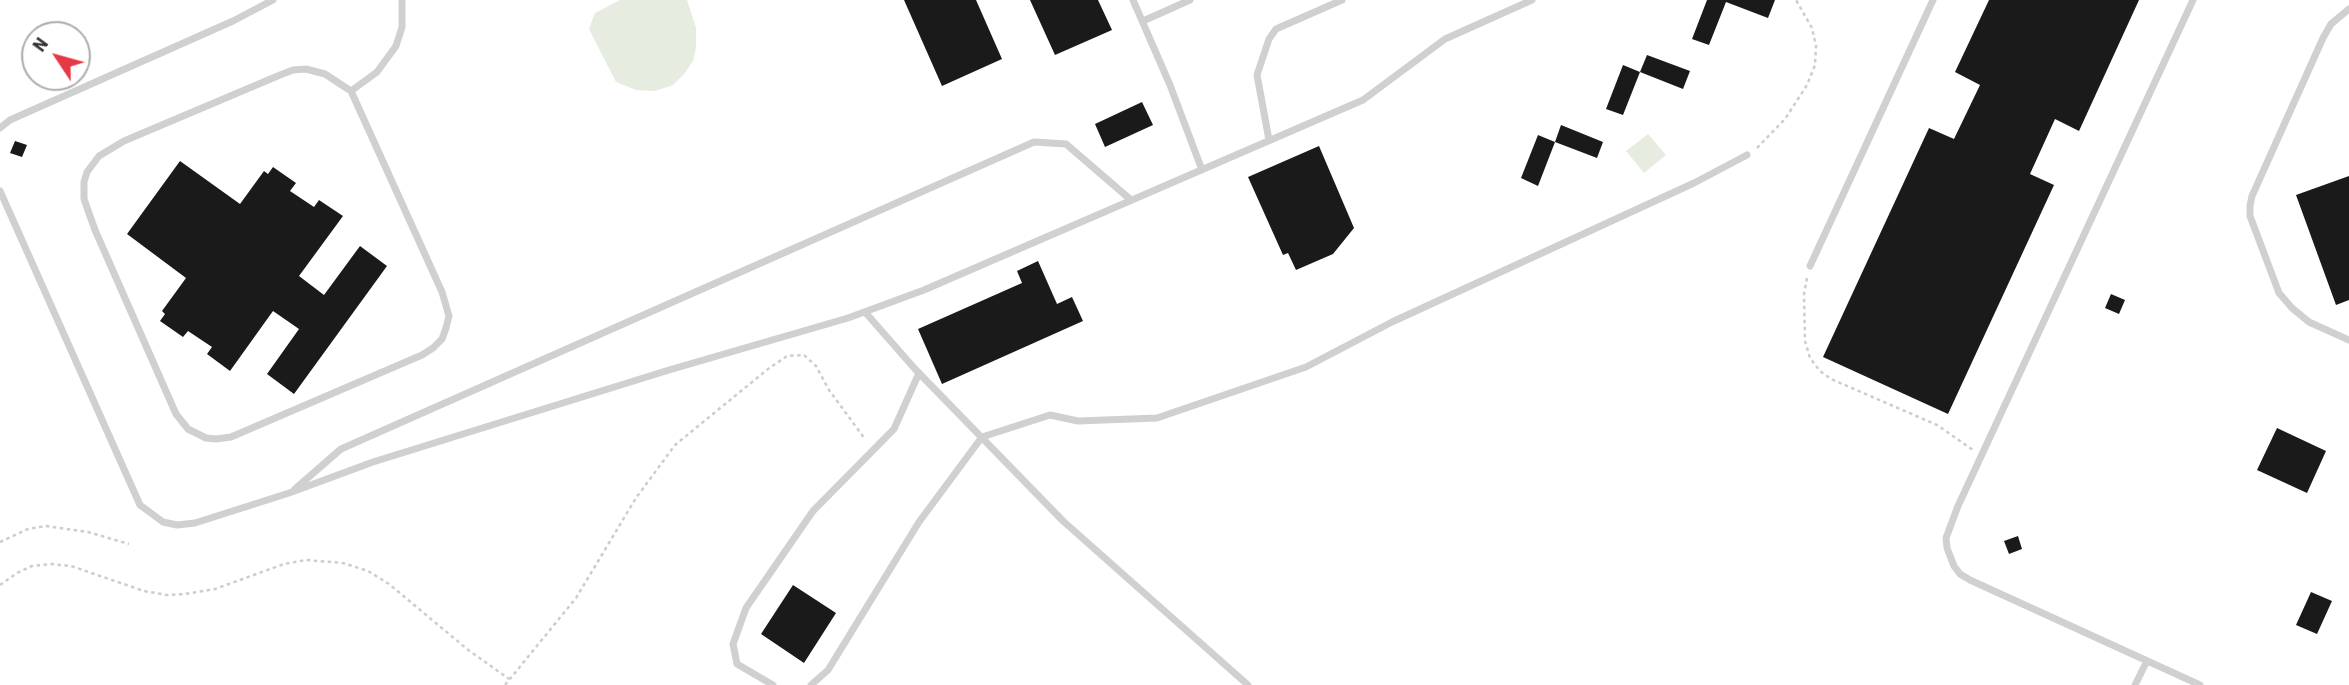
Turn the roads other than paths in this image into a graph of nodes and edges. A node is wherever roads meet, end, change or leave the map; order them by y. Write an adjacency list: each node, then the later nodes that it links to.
1 (274, 0): 12 (lane)
2 (402, 0): 11 (lane)
3 (1133, 0): 10 (lane)
4 (1190, 0): 10 (lane)
5 (1342, 0): 13 (lane)
6 (1532, 0): 13 (lane)
7 (1933, 0): 18 (lane)
8 (2193, 0): 24 (lane)
9 (2349, 9): 20 (lane)
10 (1143, 21): 15 (lane)
11 (351, 91): 11 (lane)
12 (0, 128)
13 (1269, 141): 15 (lane)
14 (1747, 155): 22 (lane)
15 (1202, 170): 17 (lane)
16 (0, 191): 23 (lane)
17 (1131, 200): 19 (lane); 23 (lane)
18 (1810, 266)
19 (865, 312): 21 (lane); 23 (lane)
20 (2349, 340)
21 (919, 373): 22 (lane); 25 (lane)
22 (982, 437): 26 (lane); 27 (lane)
23 (289, 493)
24 (2147, 661): 28 (lane); 29 (lane)
25 (773, 685)
26 (811, 685)
27 (1248, 685)
28 (2136, 685)
29 (2200, 685)

